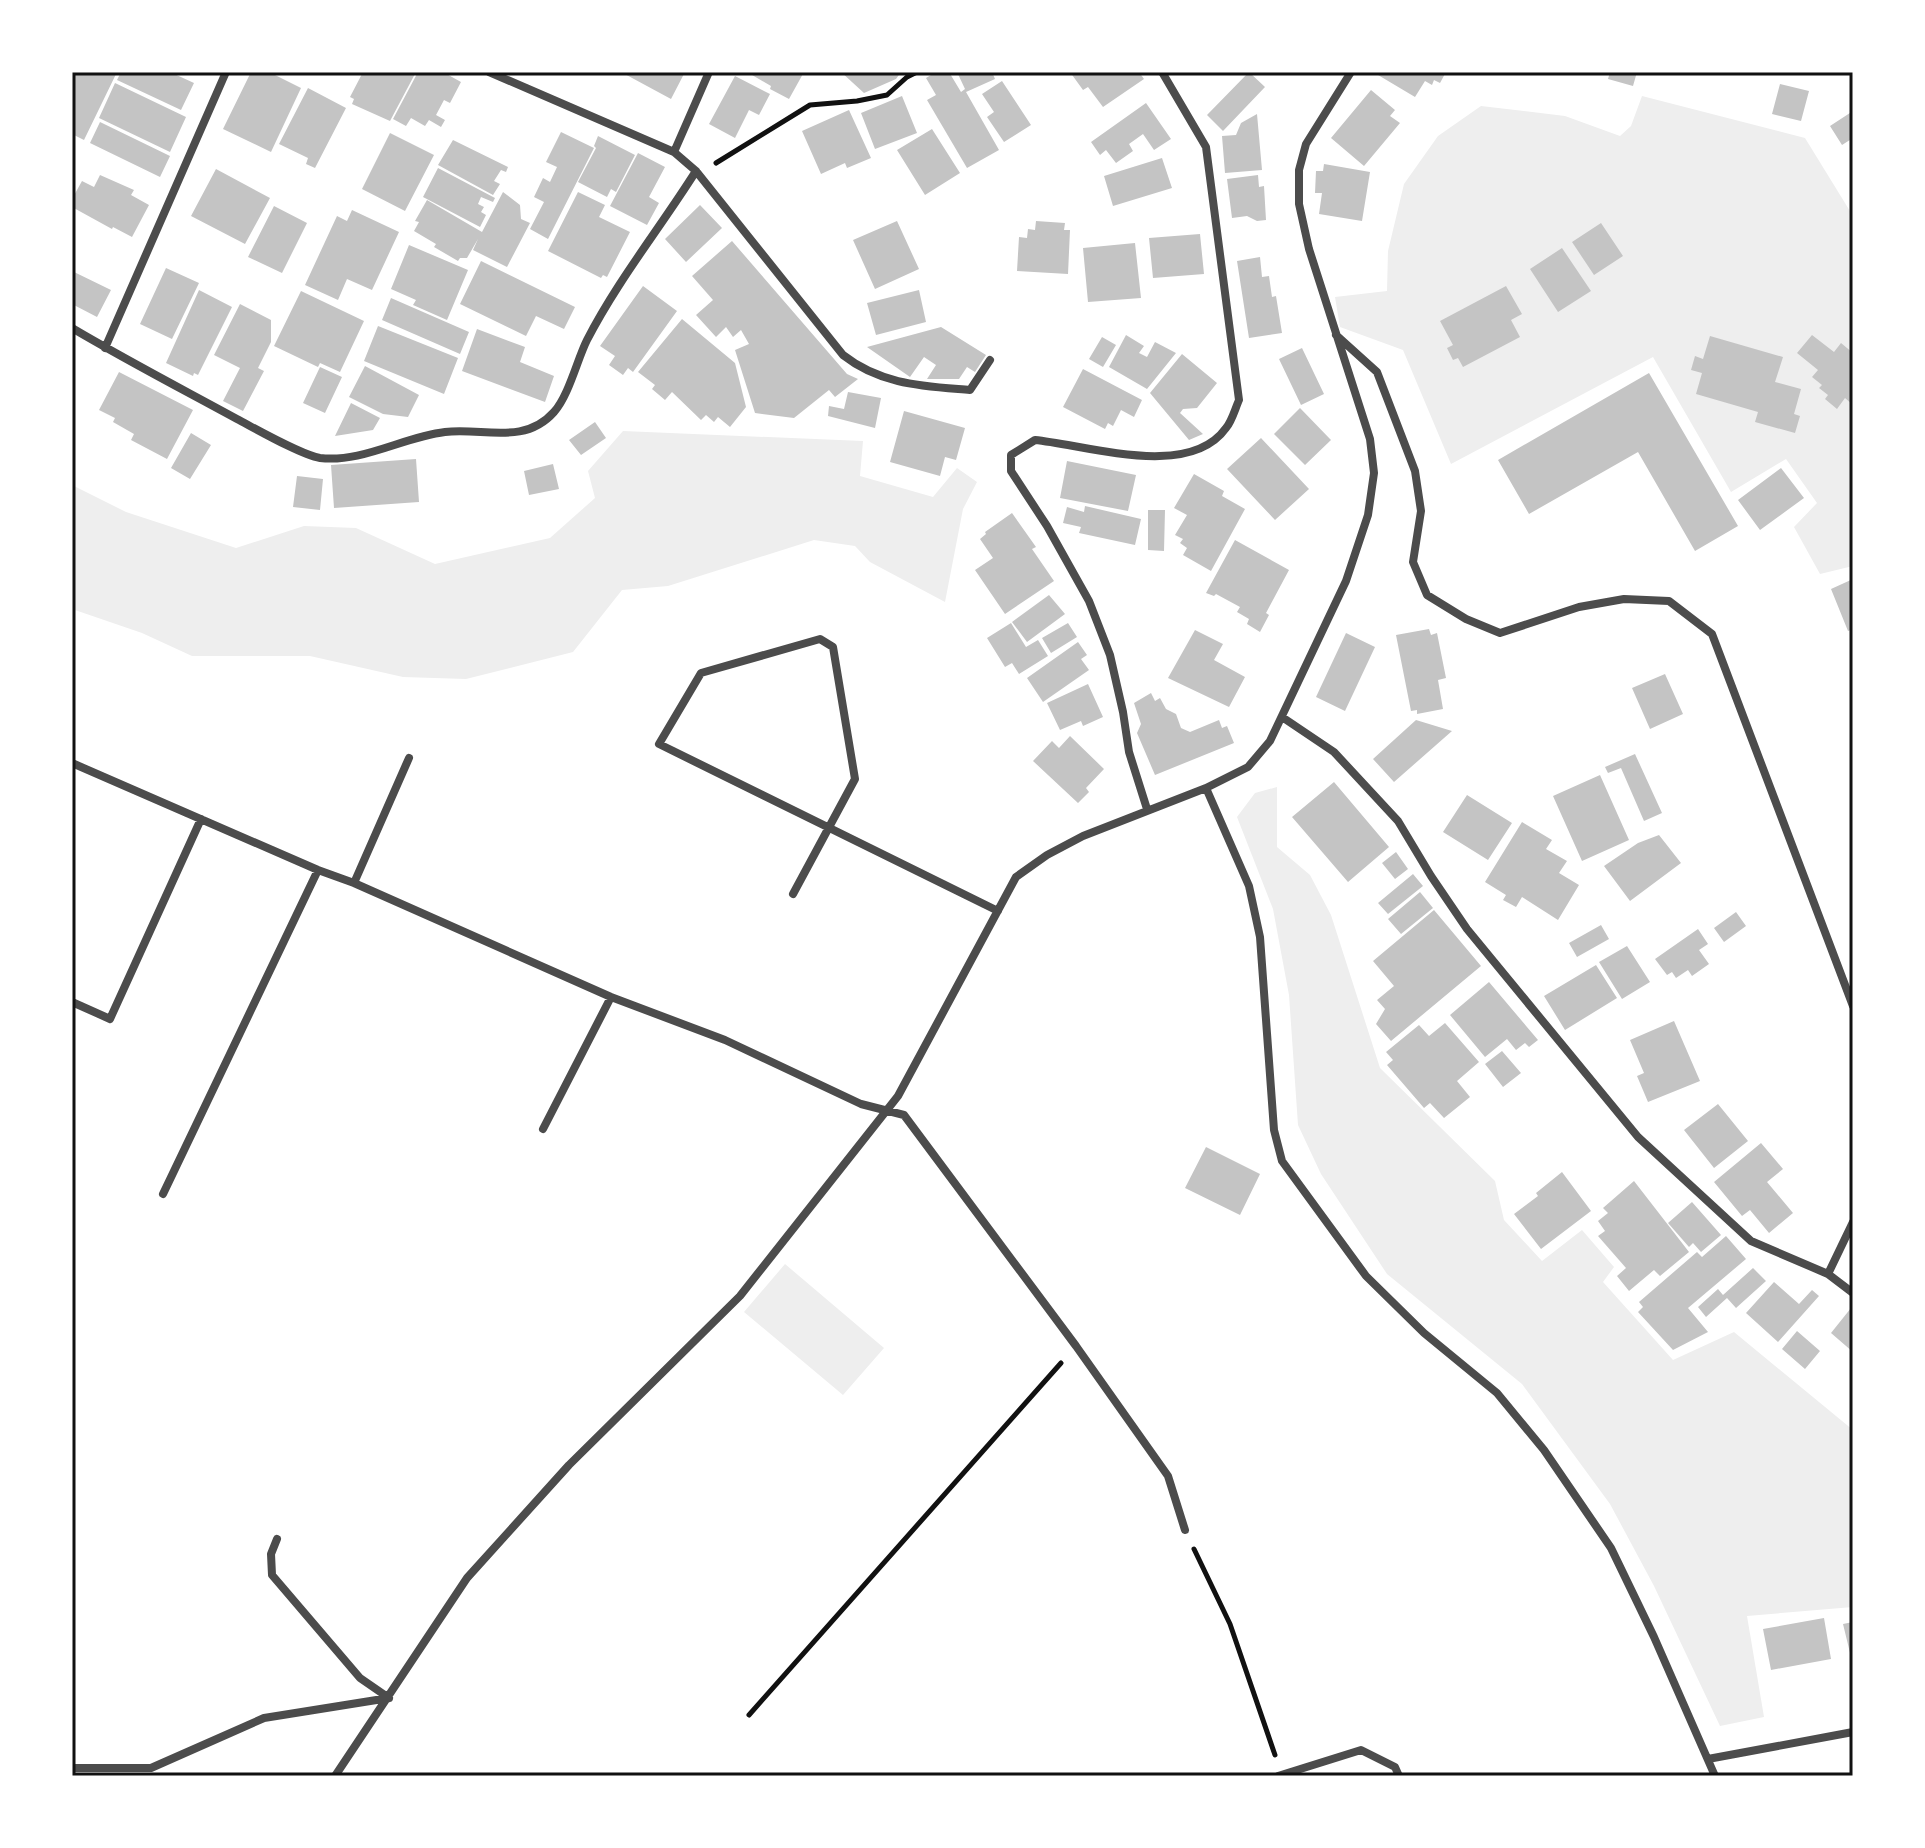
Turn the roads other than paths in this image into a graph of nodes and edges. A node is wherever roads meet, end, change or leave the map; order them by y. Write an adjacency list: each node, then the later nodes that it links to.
1 (226, 72): 10 (street)
2 (489, 72): 6 (street)
3 (709, 72): 6 (street)
4 (1162, 72): 16 (street)
5 (1351, 72): 9 (street)
6 (674, 152): 7 (street)
7 (696, 171): 10 (street); 11 (street)
8 (72, 328): 10 (street)
9 (1335, 334): 12 (street); 25 (street)
10 (105, 348)
11 (990, 360)
12 (1282, 717): 15 (street); 30 (street)
13 (409, 758): 20 (street)
14 (72, 763): 17 (street)
15 (1206, 788): 16 (street); 36 (street)
16 (1147, 809): 22 (street)
17 (201, 819): 19 (street); 24 (street)
18 (829, 826): 18 (street); 21 (street); 22 (street)
19 (318, 870): 20 (street); 28 (street)
20 (354, 883): 23 (street)
21 (793, 894)
22 (998, 911): 26 (street)
23 (611, 997): 26 (street); 27 (street)
24 (72, 1002)
25 (1853, 1006)
26 (886, 1109): 32 (street); 34 (street)
27 (543, 1129)
28 (163, 1194)
29 (1853, 1222): 30 (street)
30 (1828, 1274): 31 (street)
31 (1853, 1293)
32 (1185, 1530)
33 (277, 1539): 34 (street)
34 (389, 1698): 37 (street); 39 (street)
35 (1853, 1732): 36 (street)
36 (1708, 1759): 41 (street)
37 (72, 1768)
38 (1280, 1775): 40 (street)
39 (335, 1776)
40 (1399, 1776)
41 (1715, 1776)

